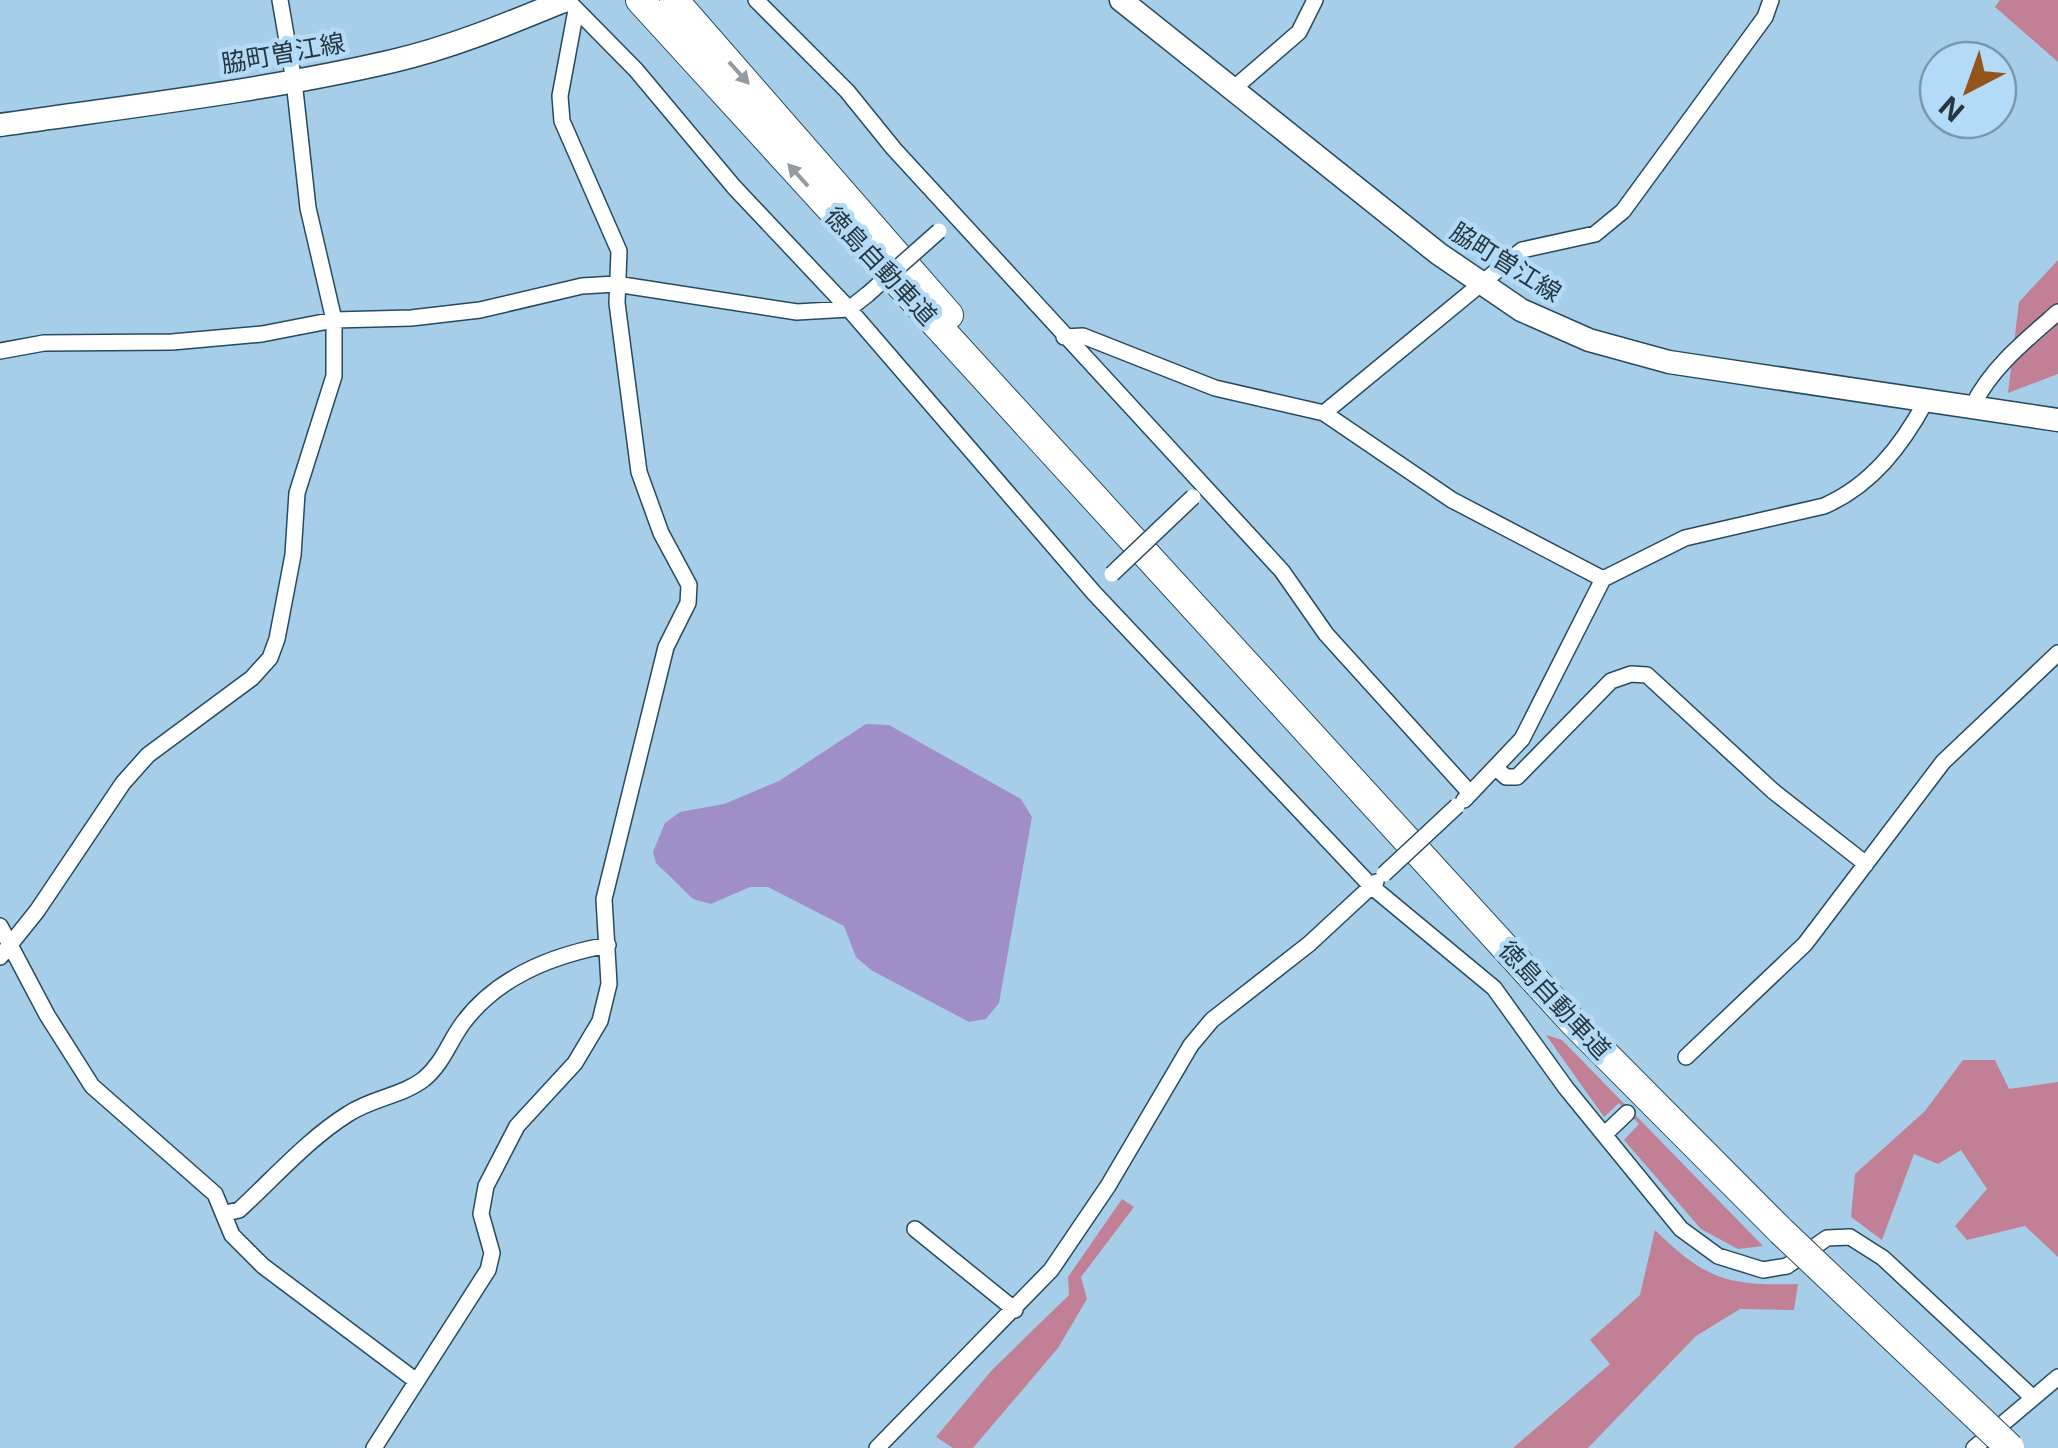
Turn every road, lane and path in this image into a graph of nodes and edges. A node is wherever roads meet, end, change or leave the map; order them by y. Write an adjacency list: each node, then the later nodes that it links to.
1 (280, 0): 9 (street)
2 (640, 0): 25 (highway, 徳島自動車道, one-way to 2)
3 (674, 0): 25 (highway, 徳島自動車道, one-way to 25)
4 (756, 0): 12 (street)
5 (1120, 0): 10 (main road, 脇町曽江線)
6 (1315, 0): 10 (street)
7 (1771, 0): 14 (street)
8 (570, 3): 9 (main road, 脇町曽江線); 13 (street); 15 (street)
9 (294, 82): 11 (main road, 脇町曽江線); 17 (street)
10 (1232, 90): 14 (main road, 脇町曽江線)
11 (0, 126)
12 (957, 214): 15 (street, bridge); 18 (street)
13 (616, 284): 15 (street); 17 (street); 35 (street)
14 (1480, 285): 20 (main road, 脇町曽江線); 22 (street)
15 (849, 309): 27 (street)
16 (2058, 312): 21 (street)
17 (334, 320): 19 (street); 34 (street)
18 (1064, 337): 22 (street); 24 (street)
19 (0, 352)
20 (1926, 401): 21 (main road, 脇町曽江線); 26 (street)
21 (1972, 405): 23 (main road, 脇町曽江線)
22 (1324, 413): 26 (street)
23 (2058, 420)
24 (1198, 492): 27 (street, bridge); 30 (street)
25 (1126, 528): 49 (highway, 徳島自動車道, bridge)
26 (1603, 578): 29 (street)
27 (1094, 594): 32 (street)
28 (2058, 653): 31 (street)
29 (1498, 769): 30 (street); 31 (street)
30 (1470, 794): 32 (street, bridge)
31 (1866, 864): 37 (street)
32 (1378, 880): 39 (street); 42 (street)
33 (0, 926): 34 (street)
34 (9, 942): 36 (street); 40 (street)
35 (608, 945): 40 (street); 44 (street)
36 (0, 957)
37 (1686, 1058)
38 (1626, 1113): 39 (street)
39 (1605, 1134): 45 (street)
40 (226, 1213): 44 (street)
41 (915, 1230): 42 (street)
42 (1015, 1310): 47 (street)
43 (2058, 1377): 45 (street)
44 (415, 1380): 46 (street)
45 (2032, 1397): 48 (street)
46 (374, 1448)
47 (877, 1448)
48 (1974, 1448)
49 (2010, 1448)

